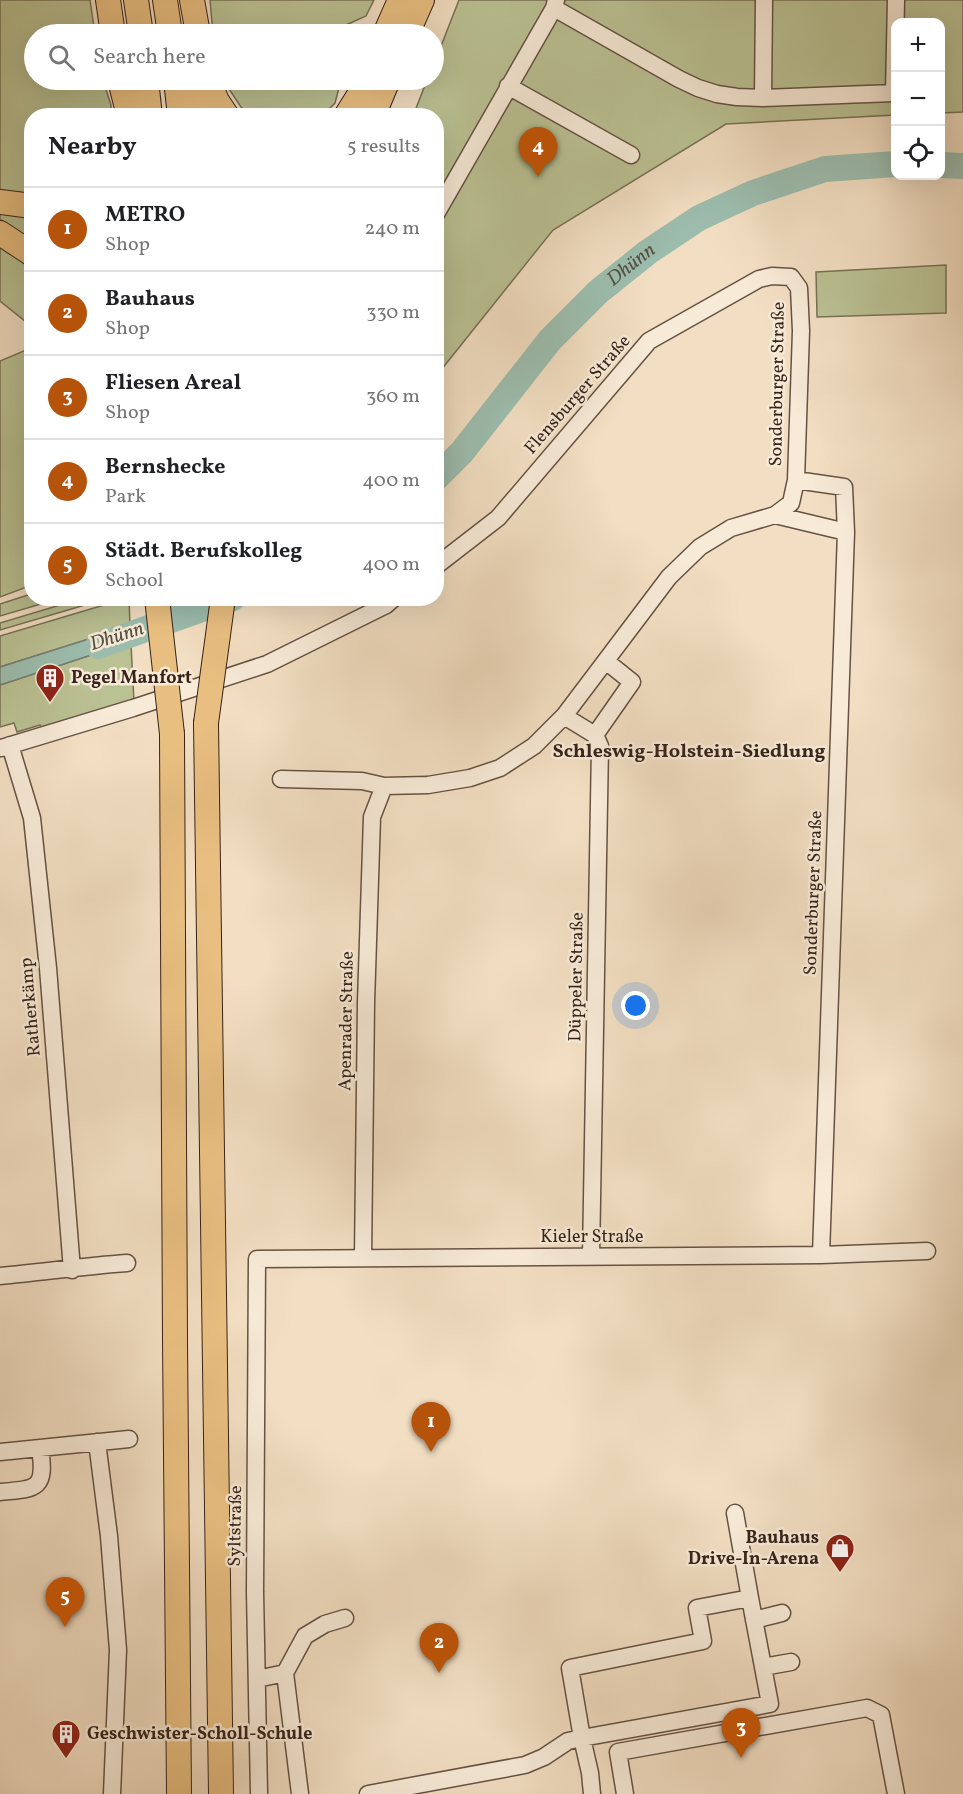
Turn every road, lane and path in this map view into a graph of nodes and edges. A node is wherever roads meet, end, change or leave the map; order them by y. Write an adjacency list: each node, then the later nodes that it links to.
1 (108, 0): 9 (highway)
2 (136, 0): 10 (highway)
3 (165, 0): 11 (highway)
4 (400, 0): 12 (highway)
5 (422, 0): 13 (highway)
6 (764, 0): 23 (street)
7 (896, 0): 23 (street)
8 (555, 4): 14 (street); 23 (street)
9 (112, 24)
10 (140, 24)
11 (169, 24)
12 (390, 24)
13 (411, 24)
14 (508, 86): 32 (street); 33 (street)
15 (120, 90): 24 (highway)
16 (122, 90): 25 (highway)
17 (147, 90): 26 (highway)
18 (177, 90): 27 (highway)
19 (200, 90): 28 (highway)
20 (213, 90): 29 (highway)
21 (362, 90): 30 (highway)
22 (384, 90): 31 (highway)
23 (763, 98)
24 (119, 108)
25 (127, 108)
26 (149, 108)
27 (179, 108)
28 (201, 108)
29 (222, 108)
30 (351, 108)
31 (376, 108)
32 (631, 155)
33 (444, 200)
34 (0, 202): 35 (highway)
35 (24, 206)
36 (0, 233): 37 (highway)
37 (24, 249)
38 (799, 288): 39 (street, Sonderburger Straße); 42 (street, Flensburger Straße)
39 (796, 480): 40 (street, Sonderburger Straße); 41 (street, Sonderburger Straße)
40 (776, 515): 41 (street); 48 (street)
41 (846, 532): 57 (street, Sonderburger Straße)
42 (444, 560)
43 (158, 606): 51 (highway, bridge)
44 (172, 606): 51 (highway, bridge)
45 (206, 606): 50 (highway, bridge)
46 (222, 606): 50 (highway, bridge)
47 (384, 606): 53 (street)
48 (607, 662): 49 (street); 52 (street)
49 (564, 716): 52 (street); 55 (street)
50 (206, 723): 81 (highway)
51 (172, 734): 80 (highway)
52 (595, 735): 58 (street, Düppeler Straße)
53 (5, 747): 62 (street, Ratherkämp)
54 (280, 779): 55 (street)
55 (384, 786): 59 (street, Apenrader Straße)
56 (927, 1251): 57 (street, Kieler Straße)
57 (821, 1255): 58 (street, Kieler Straße)
58 (591, 1256): 59 (street, Kieler Straße)
59 (363, 1258): 60 (street, Kieler Straße)
60 (257, 1259): 77 (street, Syltstraße)
61 (128, 1263): 62 (street)
62 (72, 1270): 63 (street)
63 (0, 1276)
64 (129, 1439): 65 (street)
65 (97, 1442): 66 (street); 79 (street)
66 (40, 1448): 67 (street); 68 (street)
67 (0, 1452)
68 (0, 1492)
69 (735, 1513): 70 (street)
70 (750, 1599): 73 (street); 78 (street)
71 (782, 1613): 73 (street)
72 (345, 1618): 76 (street)
73 (754, 1620): 75 (street)
74 (791, 1662): 75 (street)
75 (763, 1667): 78 (street)
76 (285, 1673): 77 (street); 83 (street)
77 (257, 1679): 82 (street, Syltstraße)
78 (582, 1738): 84 (street); 85 (street)
79 (112, 1794)
80 (179, 1794)
81 (221, 1794)
82 (259, 1794)
83 (300, 1794)
84 (368, 1794)
85 (591, 1794)
86 (625, 1794): 87 (street)
87 (896, 1794)

